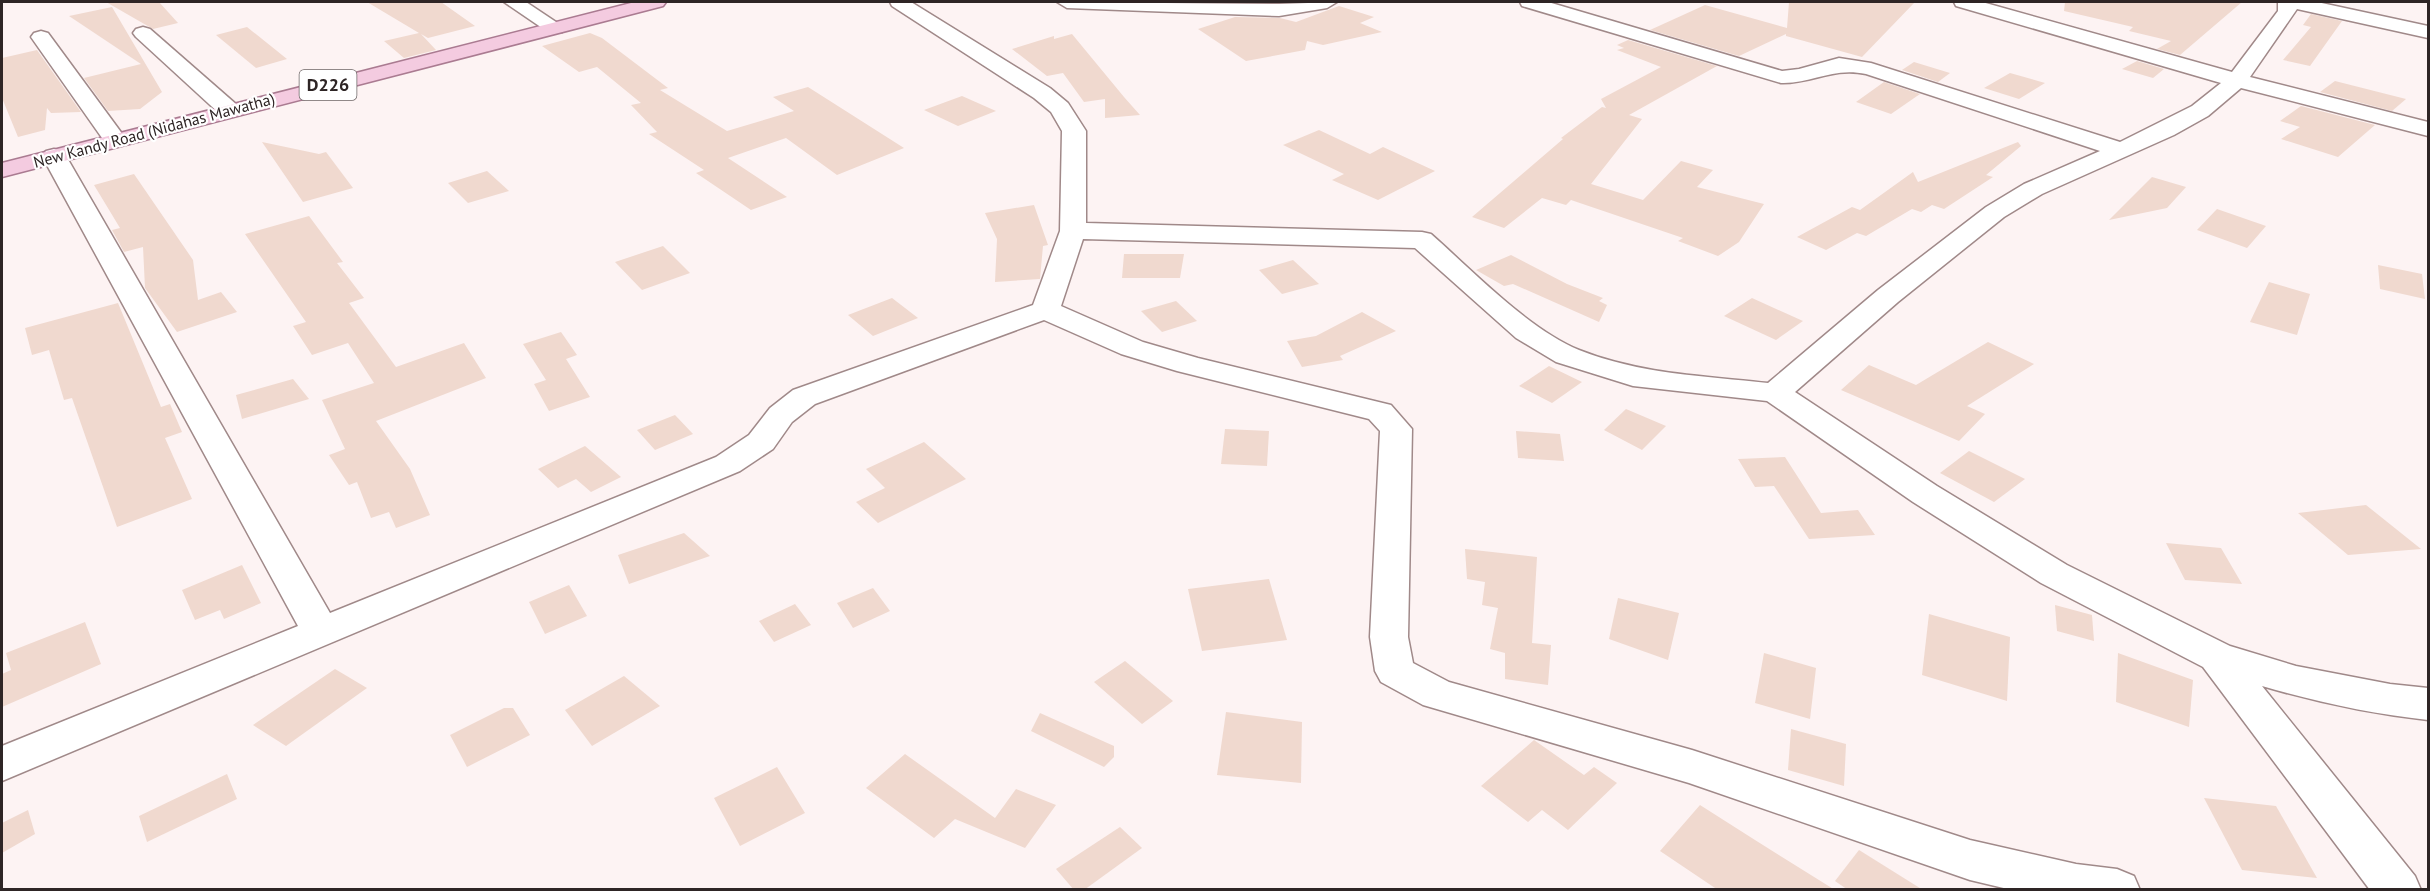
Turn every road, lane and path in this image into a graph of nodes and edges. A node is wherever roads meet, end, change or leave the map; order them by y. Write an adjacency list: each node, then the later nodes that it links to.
1 (514, 2): 10 (street)
2 (656, 2): 10 (main road, New Kandy Road (Nidahas Mawatha) / D226)
3 (899, 2): 21 (street)
4 (1067, 2): 5 (street)
5 (1327, 2)
6 (1529, 2): 18 (street)
7 (1966, 2): 14 (street)
8 (2287, 2): 14 (street)
9 (2293, 2): 11 (street)
10 (555, 28): 15 (main road, New Kandy Road (Nidahas Mawatha) / D226)
11 (2428, 32)
12 (143, 33): 15 (street)
13 (41, 37): 17 (street)
14 (2237, 80): 16 (street); 18 (street)
15 (229, 110): 17 (main road, New Kandy Road (Nidahas Mawatha) / D226)
16 (2428, 129)
17 (115, 140): 19 (main road, New Kandy Road (Nidahas Mawatha) / D226)
18 (2119, 149): 23 (street)
19 (54, 156): 20 (main road, New Kandy Road (Nidahas Mawatha) / D226); 24 (street)
20 (2, 170)
21 (1073, 231): 22 (street); 23 (street)
22 (1045, 310): 24 (street); 28 (street)
23 (1775, 393): 25 (street)
24 (321, 632): 27 (street)
25 (2217, 657): 26 (street); 29 (street)
26 (2428, 704)
27 (2, 764)
28 (2117, 890)
29 (2398, 890)

